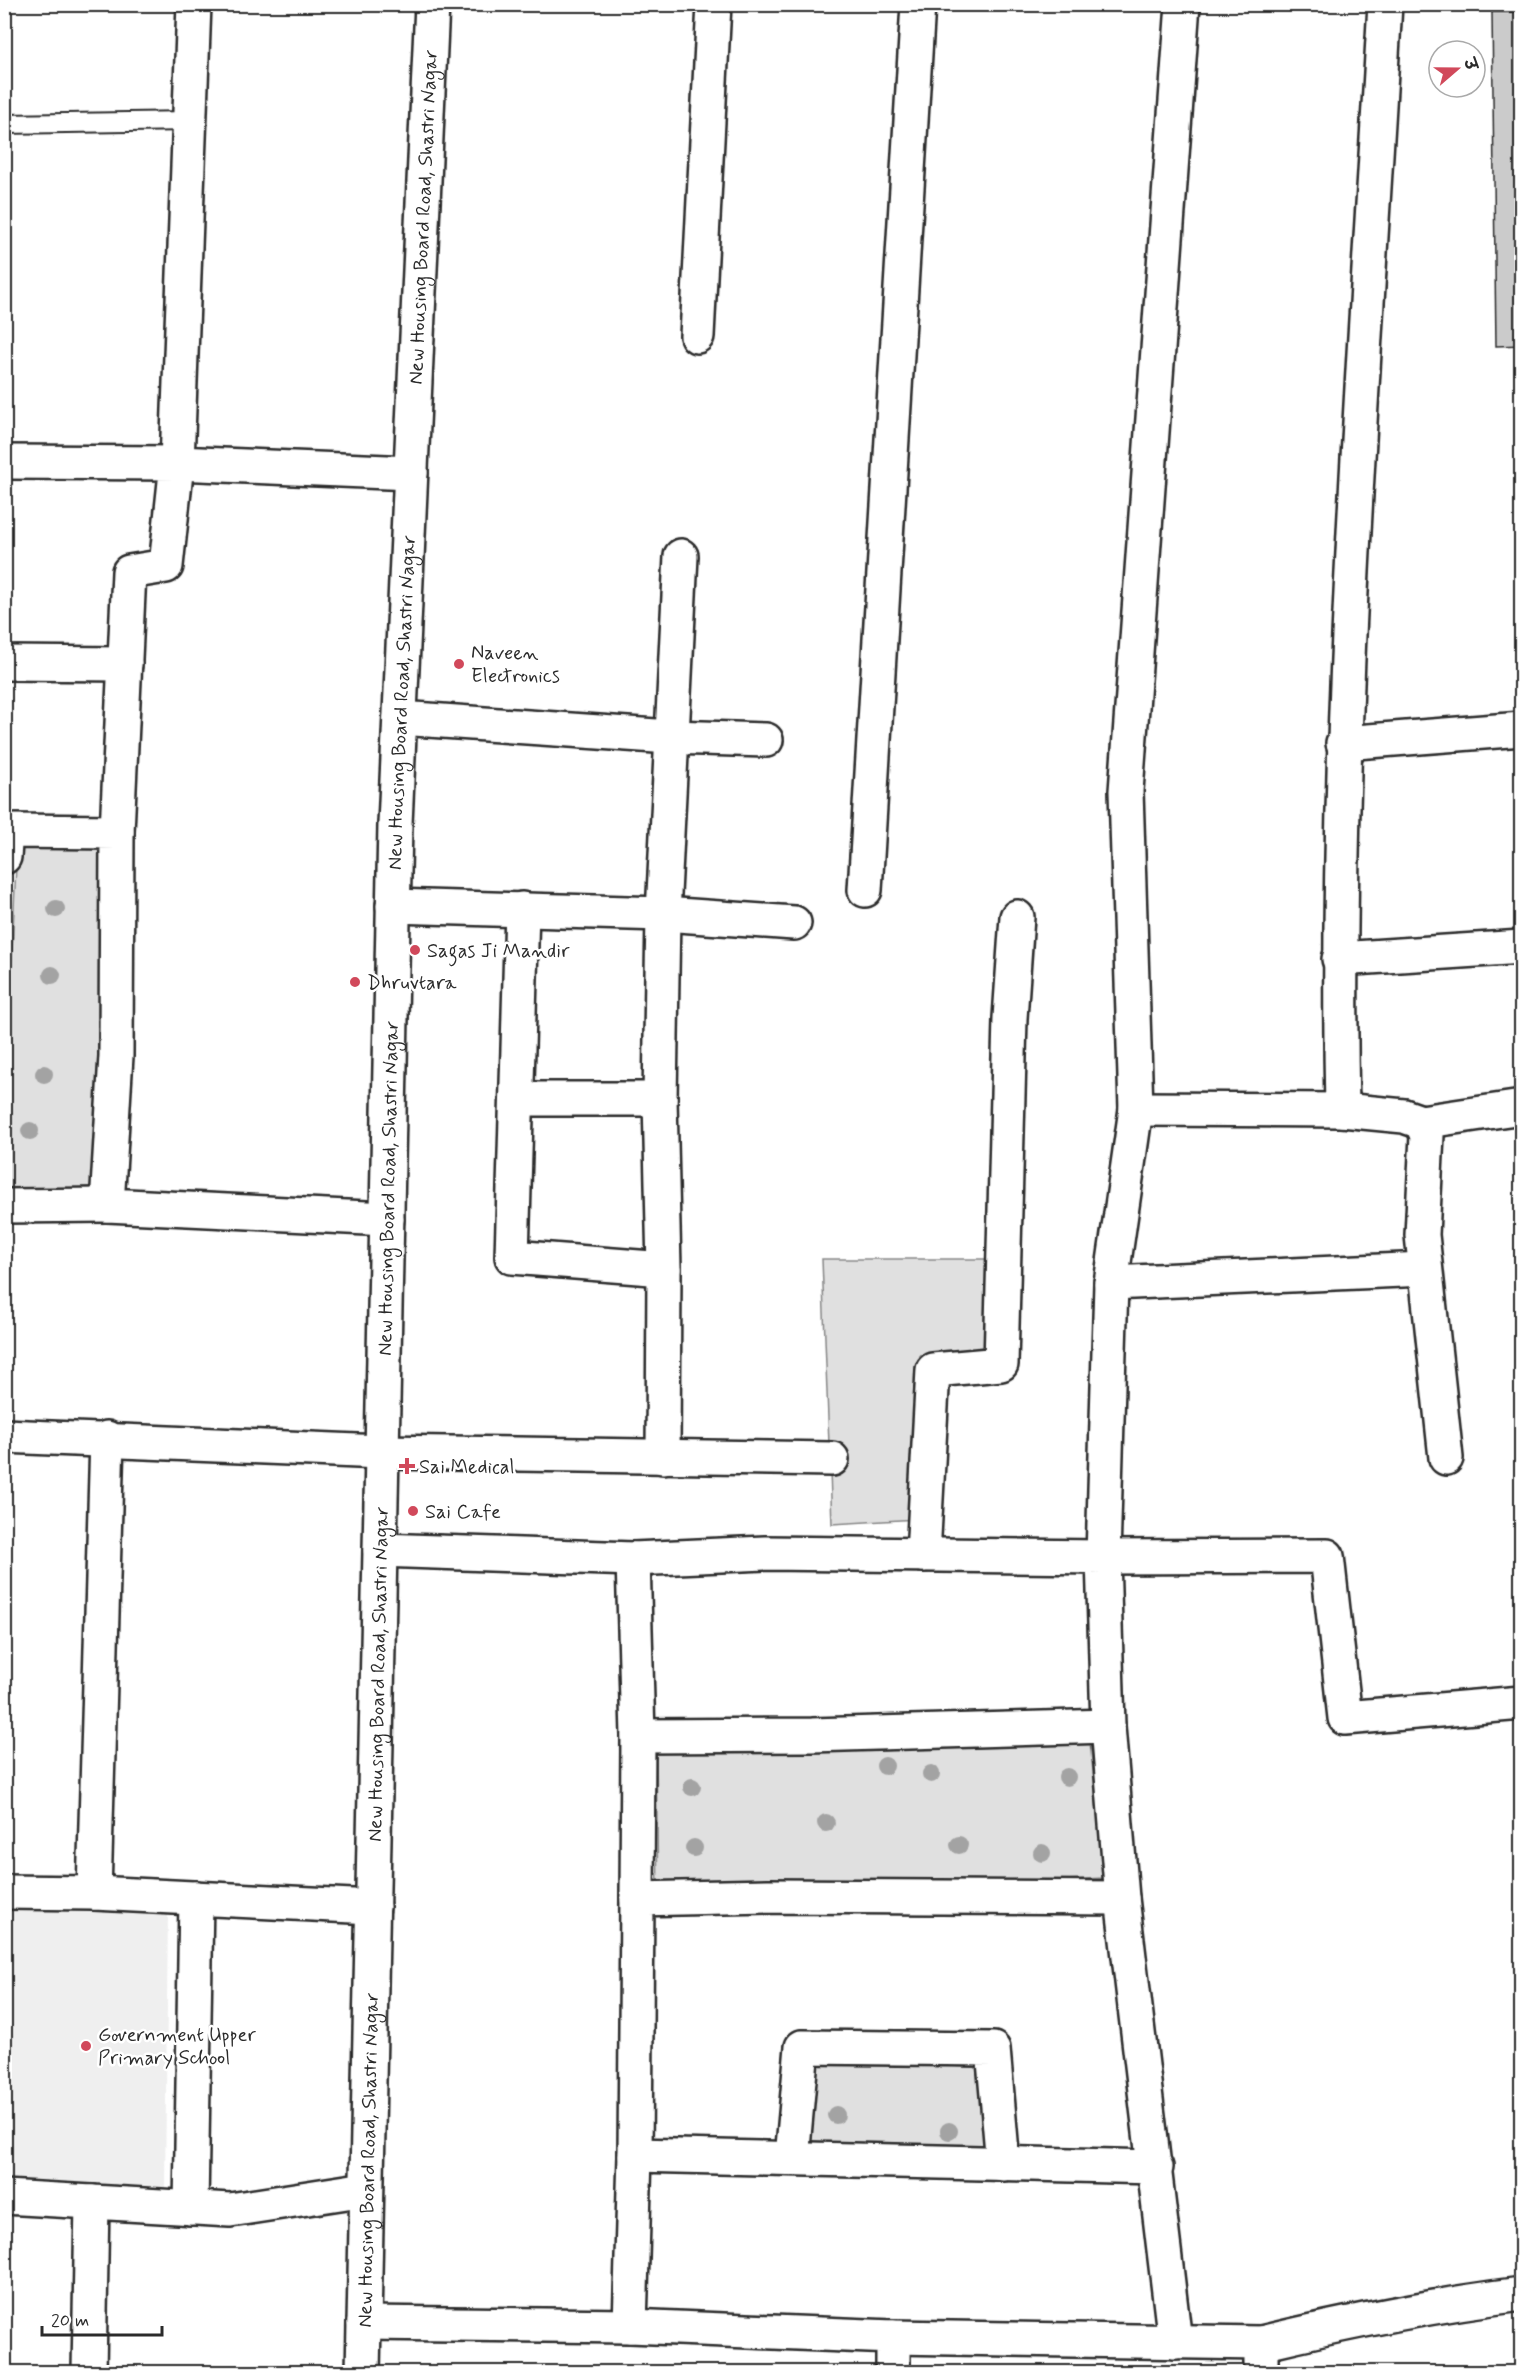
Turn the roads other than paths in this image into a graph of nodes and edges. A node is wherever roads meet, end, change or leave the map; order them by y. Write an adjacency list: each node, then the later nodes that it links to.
1 (194, 4): 7 (street)
2 (432, 4): 12 (street, New Housing Board Road, Shastri Nagar)
3 (714, 4): 9 (street)
4 (918, 4): 23 (street)
5 (1183, 4): 34 (street)
6 (1385, 4): 20 (street)
7 (190, 121): 8 (lane); 11 (street)
8 (4, 124)
9 (697, 336)
10 (4, 462): 11 (street)
11 (177, 464): 12 (street); 15 (street)
12 (411, 472): 16 (street, New Housing Board Road, Shastri Nagar)
13 (681, 556): 18 (street)
14 (4, 663): 15 (street)
15 (125, 664): 21 (street)
16 (400, 718): 18 (street); 24 (street, New Housing Board Road, Shastri Nagar)
17 (1521, 729): 20 (street)
18 (670, 737): 19 (street); 26 (street)
19 (766, 740)
20 (1343, 743): 30 (street)
21 (117, 832): 22 (street); 37 (street)
22 (5, 840)
23 (865, 890)
24 (393, 906): 25 (street); 39 (street, New Housing Board Road, Shastri Nagar)
25 (522, 909): 26 (street); 31 (street)
26 (663, 914): 28 (street); 32 (street)
27 (1017, 917): 50 (street)
28 (794, 922)
29 (1521, 947): 30 (street)
30 (1339, 958): 35 (street)
31 (518, 1099): 32 (street); 40 (street)
32 (660, 1099): 40 (street)
33 (1521, 1107): 36 (street)
34 (1137, 1108): 35 (street); 42 (street)
35 (1342, 1110): 36 (street)
36 (1421, 1122): 41 (street)
37 (107, 1205): 38 (street); 39 (street)
38 (4, 1206)
39 (387, 1219): 45 (street, New Housing Board Road, Shastri Nagar)
40 (664, 1269): 46 (street)
41 (1425, 1269): 42 (street); 47 (street)
42 (1111, 1283): 51 (street)
43 (4, 1436): 44 (street)
44 (107, 1438): 45 (street); 57 (street)
45 (381, 1452): 46 (street); 49 (street, New Housing Board Road, Shastri Nagar)
46 (663, 1457): 48 (street)
47 (1446, 1458)
48 (831, 1460)
49 (380, 1550): 52 (street); 61 (street, New Housing Board Road, Shastri Nagar)
50 (923, 1555): 51 (street); 52 (street)
51 (1103, 1557): 53 (street); 54 (street)
52 (633, 1559): 55 (street)
53 (1521, 1703)
54 (1108, 1726): 55 (street); 59 (street)
55 (638, 1736): 60 (street)
56 (4, 1892): 57 (street)
57 (94, 1893): 58 (street)
58 (196, 1898): 61 (street); 69 (street)
59 (1122, 1898): 60 (street); 65 (street)
60 (637, 1899): 62 (street)
61 (373, 1907): 66 (street, New Housing Board Road, Shastri Nagar)
62 (635, 2155): 63 (street); 72 (street)
63 (792, 2158): 64 (street); 64 (street)
64 (1003, 2164): 65 (street)
65 (1156, 2167): 74 (street)
66 (366, 2189): 69 (street); 71 (street, New Housing Board Road, Shastri Nagar)
67 (4, 2197): 68 (street)
68 (92, 2202): 69 (street); 76 (street)
69 (190, 2208)
70 (1521, 2294): 75 (street)
71 (364, 2323): 72 (street); 77 (street, New Housing Board Road, Shastri Nagar)
72 (630, 2326): 73 (street)
73 (893, 2337): 74 (street); 78 (street)
74 (1175, 2342): 75 (street)
75 (1261, 2358)
76 (89, 2373)
77 (363, 2373)
78 (893, 2373)

